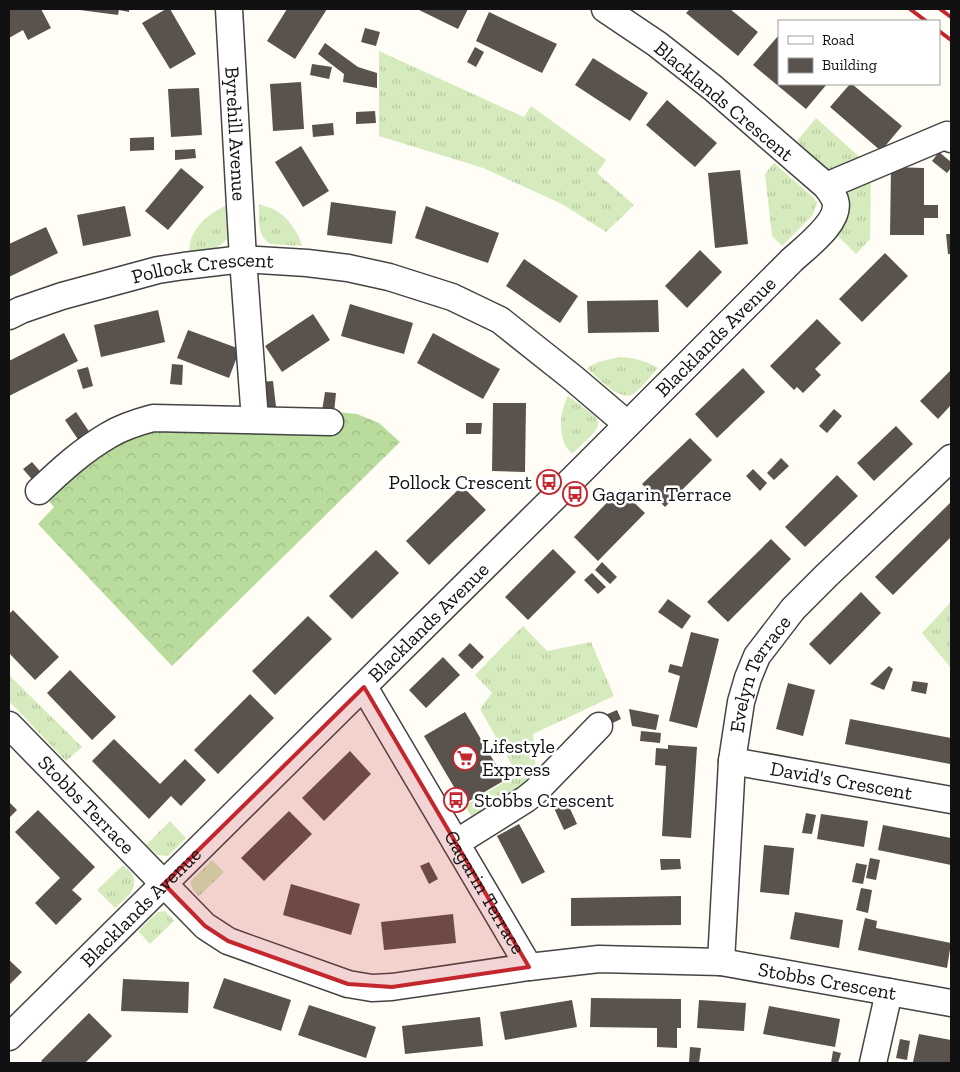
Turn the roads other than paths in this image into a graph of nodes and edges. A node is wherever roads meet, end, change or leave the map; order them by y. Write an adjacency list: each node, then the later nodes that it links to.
1 (229, 9): 5 (street, Byrehill Avenue)
2 (605, 9): 4 (street, Blacklands Crescent)
3 (951, 139): 4 (street)
4 (831, 193): 9 (street, Blacklands Avenue)
5 (244, 258): 6 (street, Pollock Crescent); 7 (street, Byrehill Avenue); 9 (street, Pollock Crescent)
6 (9, 316)
7 (255, 420): 8 (street); 11 (street)
8 (330, 422)
9 (627, 424): 12 (street, Blacklands Avenue)
10 (951, 458): 15 (street, Evelyn Terrace)
11 (40, 491)
12 (364, 686): 17 (street, Gagarin Terrace); 18 (street, Blacklands Avenue)
13 (9, 726): 18 (street, Stobbs Terrace)
14 (599, 726): 17 (street)
15 (732, 761): 16 (street, David's Crescent); 19 (street, Evelyn Terrace)
16 (951, 800)
17 (456, 843): 20 (street, Gagarin Terrace)
18 (164, 884): 20 (street, Stobbs Crescent); 23 (street, Blacklands Avenue)
19 (721, 962): 20 (street, Stobbs Crescent); 21 (street, Stobbs Crescent)
20 (529, 967)
21 (889, 992): 22 (street, Stobbs Crescent); 24 (street)
22 (951, 1003)
23 (9, 1037)
24 (873, 1063)

